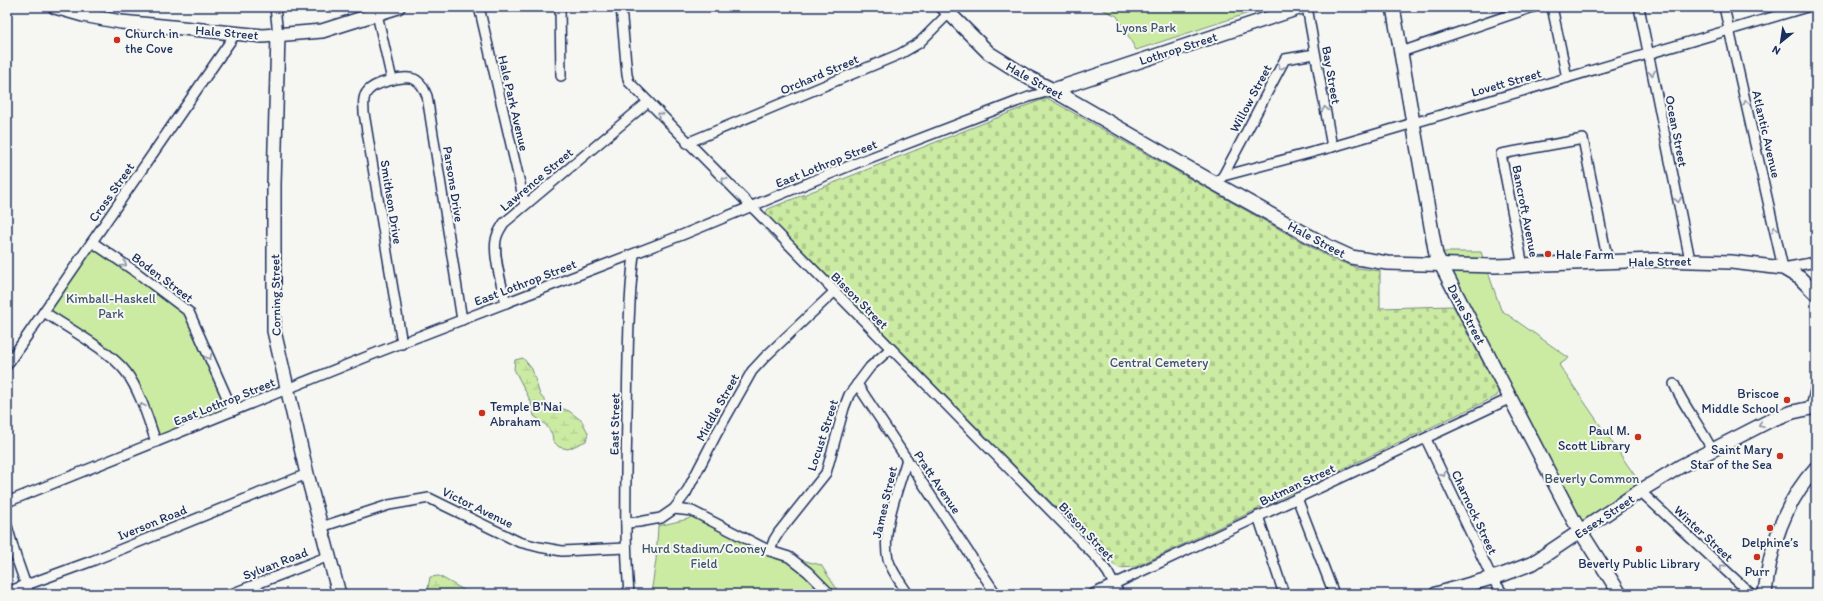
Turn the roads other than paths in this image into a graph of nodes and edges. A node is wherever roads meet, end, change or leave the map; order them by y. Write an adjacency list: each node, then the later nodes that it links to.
1 (55, 7): 17 (main road, Hale Street)
2 (275, 7): 22 (street)
3 (398, 7): 18 (main road, Hale Street)
4 (479, 7): 35 (street, Hale Park Avenue)
5 (560, 7): 26 (street)
6 (621, 7): 30 (street, Bisson Street)
7 (1302, 7): 29 (main road, Lothrop Street)
8 (1307, 7): 24 (street, Bay Street)
9 (1393, 7): 23 (main road, Dane Street)
10 (1533, 7): 23 (street)
11 (1552, 7): 27 (street)
12 (1639, 7): 25 (street, Ocean Street)
13 (1724, 7): 20 (street, Atlantic Avenue)
14 (1807, 7): 20 (street, Lovett Street)
15 (1814, 7): 19 (street)
16 (946, 10): 29 (main road, Hale Street); 32 (street, Orchard Street)
17 (90, 11): 21 (main road, Hale Street)
18 (377, 14): 22 (main road, Hale Street); 28 (street)
19 (1816, 14)
20 (1730, 30): 25 (street, Lovett Street); 44 (street, Atlantic Avenue, one-way to 20)
21 (236, 33): 22 (main road, Hale Street); 37 (street, Cross Street)
22 (278, 35): 56 (main road, Corning Street)
23 (1401, 52): 31 (main road, Dane Street)
24 (1315, 54): 33 (street, Bay Street, one-way to 24); 34 (street, Willow Street, one-way to 34)
25 (1648, 54): 27 (street, Lovett Street); 39 (street, Ocean Street, one-way to 39)
26 (561, 76)
27 (1567, 78): 31 (street, Lovett Street)
28 (392, 80): 49 (street, Parsons Drive); 50 (street, Smithson Drive)
29 (1053, 90): 34 (main road, Hale Street); 36 (street, East Lothrop Street)
30 (648, 102): 32 (street, Bisson Street, one-way to 30); 35 (street, Lawrence Street)
31 (1412, 123): 33 (street, Lovett Street); 42 (main road, Dane Street)
32 (687, 143): 36 (street, Bisson Street, one-way to 32)
33 (1332, 147): 34 (street, Lovett Street)
34 (1219, 180): 42 (main road, Hale Street)
35 (525, 205): 47 (street, Lawrence Street)
36 (751, 208): 38 (street, East Lothrop Street); 45 (street, Bisson Street)
37 (92, 242): 48 (street, Cross Street); 59 (street, Boden Street, one-way to 59)
38 (634, 254): 47 (street, East Lothrop Street); 71 (street, East Street)
39 (1690, 260): 40 (main road, Hale Street); 44 (main road, Hale Street)
40 (1608, 262): 43 (main road, Hale Street); 43 (street, Bancroft Avenue)
41 (1816, 262): 44 (street)
42 (1441, 265): 43 (main road, Hale Street); 57 (main road, Dane Street)
43 (1523, 266)
44 (1783, 268): 46 (main road, Hale Street)
45 (834, 292): 51 (street, Bisson Street); 69 (street, Middle Street)
46 (1816, 294)
47 (506, 303): 49 (street, East Lothrop Street)
48 (44, 312): 52 (street, Cross Street); 61 (street, one-way to 48)
49 (462, 320): 50 (street, East Lothrop Street)
50 (402, 344): 56 (street, East Lothrop Street)
51 (890, 349): 53 (street, Locust Street); 79 (street, Bisson Street)
52 (7, 365)
53 (858, 384): 63 (street, Pratt Avenue); 76 (street, Locust Street)
54 (1674, 384): 62 (street)
55 (1816, 386): 58 (street)
56 (287, 390): 59 (street, East Lothrop Street); 65 (main road, Corning Street)
57 (1511, 398): 60 (street, Butman Street); 74 (main road, Dane Street)
58 (1814, 408): 62 (main road, Essex Street, one-way to 62)
59 (233, 411): 61 (street, East Lothrop Street)
60 (1426, 439): 67 (street, Butman Street); 78 (street, Charnock Street, one-way to 78)
61 (156, 442): 68 (street, East Lothrop Street)
62 (1712, 450): 66 (main road, Essex Street)
63 (907, 459): 86 (street, James Street); 87 (street, Pratt Avenue)
64 (1816, 468): 96 (main road)
65 (307, 474): 73 (main road, Corning Street); 80 (street, Iverson Road)
66 (1640, 491): 74 (main road, Essex Street); 95 (street, Winter Street, one-way to 66)
67 (1297, 498): 70 (street, Butman Street); 91 (street)
68 (7, 502)
69 (674, 509): 71 (street, Middle Street); 76 (street)
70 (1258, 516): 79 (street, Butman Street); 90 (street)
71 (626, 523): 75 (street, East Street)
72 (7, 526): 80 (street)
73 (321, 527): 75 (street, Victor Avenue); 77 (main road, Corning Street)
74 (1580, 531): 78 (main road, Essex Street); 94 (main road, Dane Street)
75 (626, 548): 84 (street, East Street)
76 (770, 551): 85 (street)
77 (329, 556): 82 (street, Sylvan Road); 83 (main road, Corning Street)
78 (1492, 578): 92 (main road, Essex Street); 93 (street, Charnock Street)
79 (1114, 583): 88 (street, Butman Street); 89 (street, Bisson Street)
80 (27, 590): 81 (street, Iverson Road)
81 (7, 592)
82 (231, 594)
83 (339, 594)
84 (629, 594)
85 (830, 594)
86 (908, 594)
87 (996, 594)
88 (1093, 594)
89 (1119, 594)
90 (1284, 594)
91 (1334, 594)
92 (1436, 594)
93 (1503, 594)
94 (1620, 594)
95 (1751, 594): 96 (street)
96 (1765, 594)

